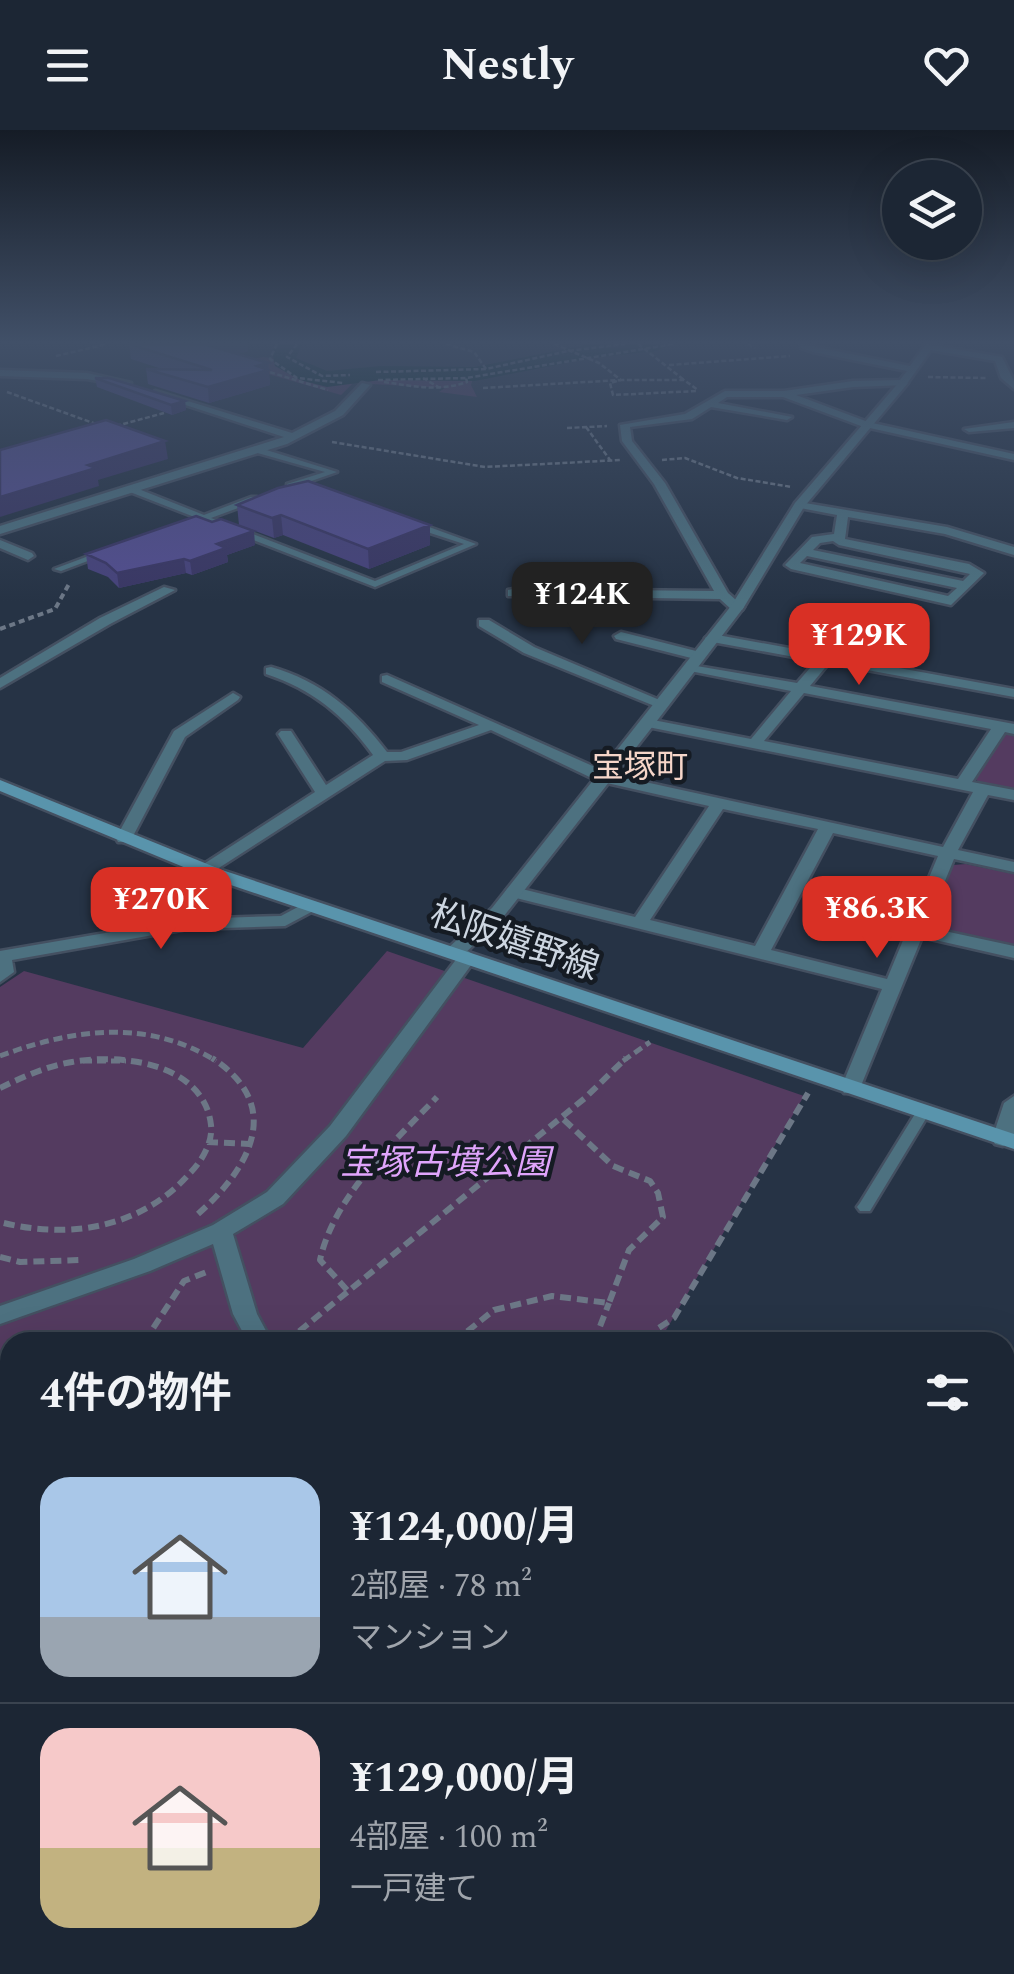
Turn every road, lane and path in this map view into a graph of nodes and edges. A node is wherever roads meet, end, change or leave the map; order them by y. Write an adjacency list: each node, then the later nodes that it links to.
1 (113, 430): 8 (path)
2 (272, 430): 9 (street)
3 (307, 430): 9 (street)
4 (588, 430): 14 (path)
5 (626, 430): 13 (street)
6 (860, 430): 17 (street)
7 (892, 430): 12 (street)
8 (117, 432)
9 (294, 437): 11 (street)
10 (332, 442): 14 (path)
11 (256, 450): 15 (lane); 16 (street)
12 (1014, 457)
13 (640, 459): 14 (path); 17 (path); 38 (street)
14 (610, 460)
15 (290, 486): 18 (lane); 21 (lane)
16 (134, 490): 21 (lane); 24 (street)
17 (812, 490): 19 (street)
18 (308, 491)
19 (799, 505): 20 (street); 39 (street)
20 (843, 514): 25 (street); 27 (street)
21 (204, 518): 22 (lane); 23 (lane)
22 (398, 519)
23 (188, 523)
24 (0, 530)
25 (837, 537): 29 (street); 30 (street)
26 (0, 544): 31 (street)
27 (1011, 548)
28 (113, 550): 33 (lane)
29 (804, 552): 32 (street); 34 (street)
30 (899, 553): 32 (street); 35 (street)
31 (28, 556)
32 (881, 569): 34 (street); 35 (street)
33 (57, 573): 41 (path)
34 (866, 582): 35 (street)
35 (966, 586)
36 (169, 590): 48 (street)
37 (513, 594): 38 (street)
38 (723, 595): 39 (street)
39 (737, 607): 43 (street)
40 (484, 624): 53 (street)
41 (0, 629)
42 (621, 636): 45 (street)
43 (712, 638): 44 (street); 45 (street)
44 (825, 659): 49 (street); 50 (street)
45 (695, 661): 50 (street); 53 (street)
46 (272, 671): 60 (street)
47 (387, 679): 56 (street)
48 (0, 684)
49 (976, 686): 51 (street); 54 (street)
50 (800, 687): 54 (street); 59 (street)
51 (1014, 693)
52 (234, 697): 69 (street)
53 (662, 704): 55 (street)
54 (951, 716): 57 (street)
55 (648, 723): 59 (street); 61 (street)
56 (492, 725): 60 (street); 61 (street)
57 (1008, 727): 63 (street)
58 (286, 734): 65 (street)
59 (755, 743): 63 (street)
60 (382, 756): 65 (street)
61 (605, 778): 67 (street); 73 (street)
62 (0, 784): 69 (main road, 松阪嬉野線)
63 (962, 785): 64 (street)
64 (983, 789): 66 (street); 70 (street)
65 (324, 794): 72 (street)
66 (1014, 795)
67 (719, 803): 68 (street); 75 (street)
68 (828, 826): 70 (street); 78 (street)
69 (124, 838): 72 (main road, 松阪嬉野線)
70 (948, 853): 71 (street); 76 (street)
71 (1014, 867)
72 (205, 869): 74 (main road, 松阪嬉野線)
73 (514, 892): 75 (street); 79 (street)
74 (309, 906): 79 (main road, 松阪嬉野線); 80 (street)
75 (639, 924): 78 (street)
76 (915, 930): 77 (street); 81 (street)
77 (1014, 952)
78 (760, 954): 81 (street)
79 (461, 955): 84 (main road, 松阪嬉野線); 97 (street)
80 (1, 963)
81 (894, 986): 86 (street)
82 (657, 1038): 90 (path)
83 (0, 1056): 93 (path)
84 (814, 1076): 86 (main road, 松阪嬉野線); 109 (path)
85 (0, 1088): 92 (path)
86 (850, 1088): 89 (main road, 松阪嬉野線)
87 (438, 1097): 101 (path)
88 (1014, 1104): 91 (street)
89 (923, 1112): 91 (main road, 松阪嬉野線); 94 (lane)
90 (560, 1116): 101 (path); 102 (path)
91 (1008, 1140)
92 (207, 1142): 93 (path); 96 (path)
93 (251, 1144): 95 (path)
94 (866, 1207)
95 (185, 1221)
96 (0, 1222)
97 (221, 1230): 100 (street); 103 (street)
98 (96, 1256): 99 (path)
99 (0, 1257)
100 (230, 1262): 104 (path); 105 (street)
101 (347, 1290): 106 (path)
102 (609, 1302): 107 (path); 108 (path)
103 (0, 1314)
104 (151, 1332)
105 (255, 1332)
106 (297, 1332)
107 (466, 1332)
108 (598, 1332)
109 (654, 1332)

